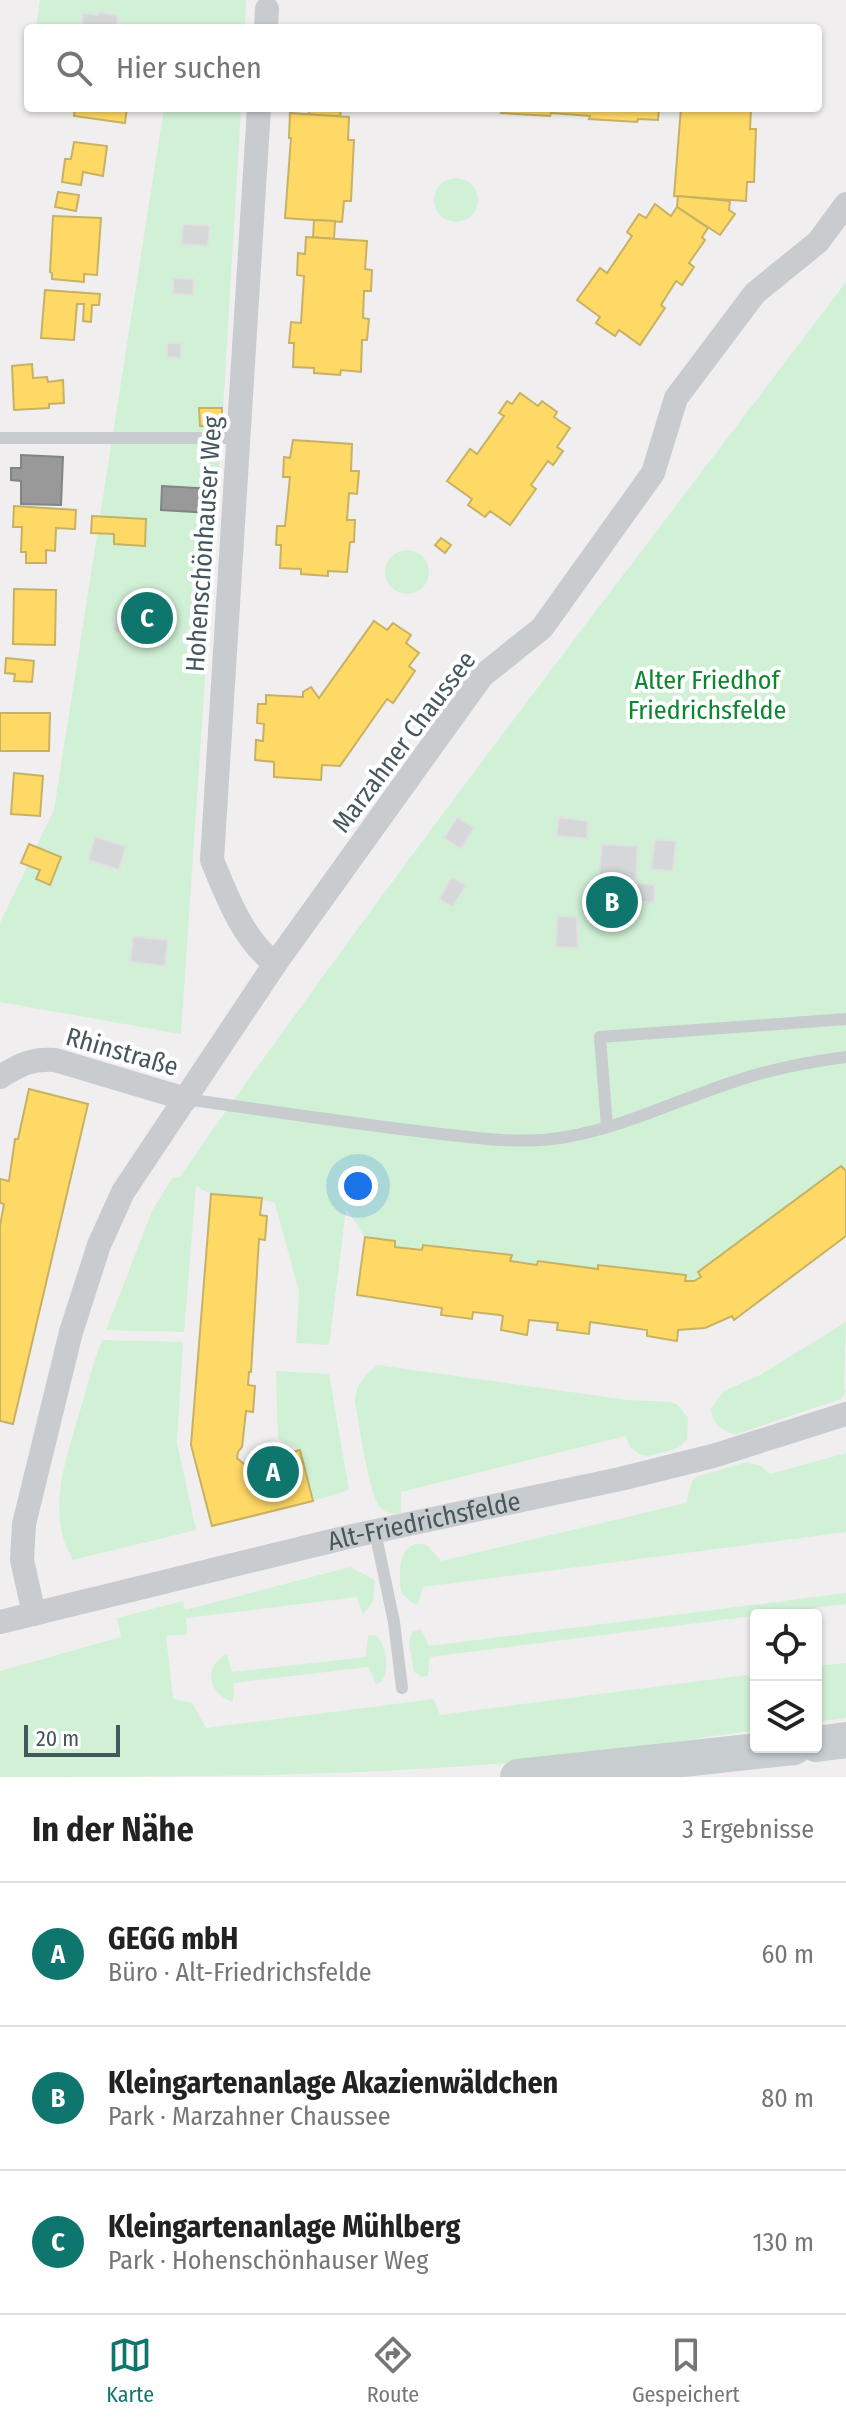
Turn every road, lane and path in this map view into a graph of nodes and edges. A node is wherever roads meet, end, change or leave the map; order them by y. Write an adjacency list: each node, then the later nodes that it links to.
1 (259, 112): 4 (street, Hohenschönhauser Weg)
2 (846, 204): 5 (street, Marzahner Chaussee)
3 (0, 438): 4 (lane)
4 (239, 438): 5 (street, Hohenschönhauser Weg)
5 (275, 964): 9 (street, Marzahner Chaussee)
6 (846, 1019): 10 (lane)
7 (846, 1057): 10 (lane)
8 (0, 1077): 9 (street, Rhinstraße)
9 (186, 1099): 10 (lane); 13 (street, Marzahner Chaussee)
10 (607, 1127)
11 (846, 1414): 12 (street, Alt-Friedrichsfelde)
12 (375, 1532): 13 (street, Alt-Friedrichsfelde); 15 (lane)
13 (34, 1614): 14 (street, Alt-Friedrichsfelde)
14 (0, 1622)
15 (402, 1688)
16 (846, 1740): 17 (main road)
17 (822, 1743)
18 (750, 1752): 19 (main road)
19 (518, 1777)

